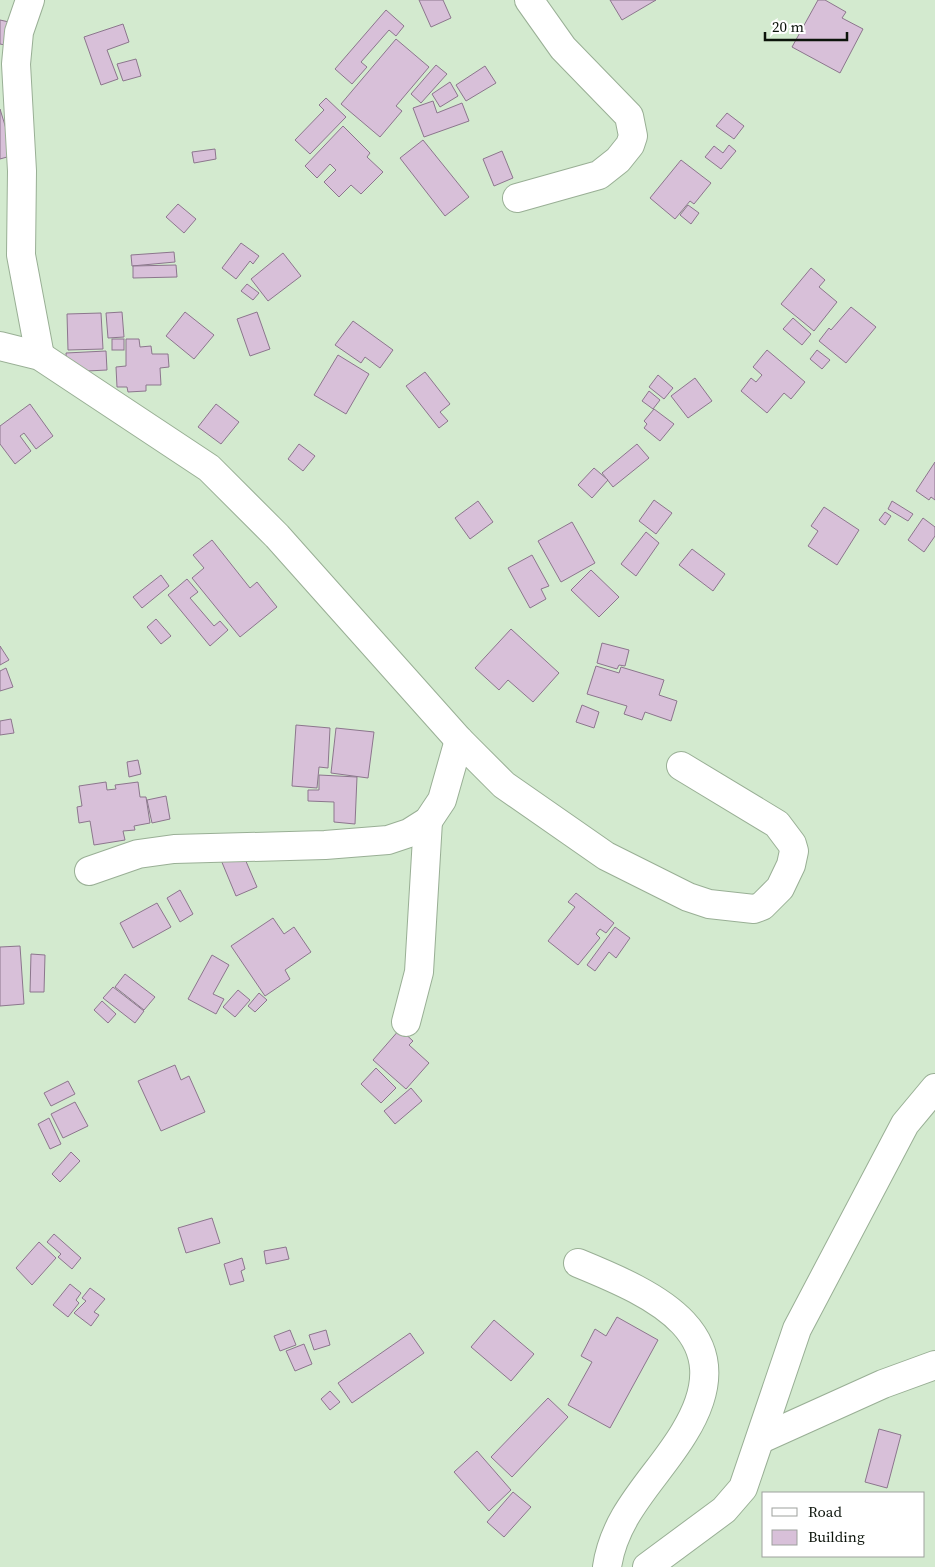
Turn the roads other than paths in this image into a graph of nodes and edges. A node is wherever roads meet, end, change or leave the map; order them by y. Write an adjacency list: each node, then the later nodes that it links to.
1 (30, 0): 5 (street)
2 (529, 0): 3 (street)
3 (517, 198)
4 (0, 346): 5 (street)
5 (40, 356): 6 (street)
6 (459, 740): 7 (street); 8 (street)
7 (681, 766)
8 (428, 821): 9 (street); 10 (street)
9 (89, 870)
10 (406, 1022)
11 (935, 1088): 14 (street)
12 (578, 1262): 15 (street)
13 (935, 1364): 14 (street)
14 (761, 1439): 16 (street)
15 (607, 1567)
16 (647, 1567)

